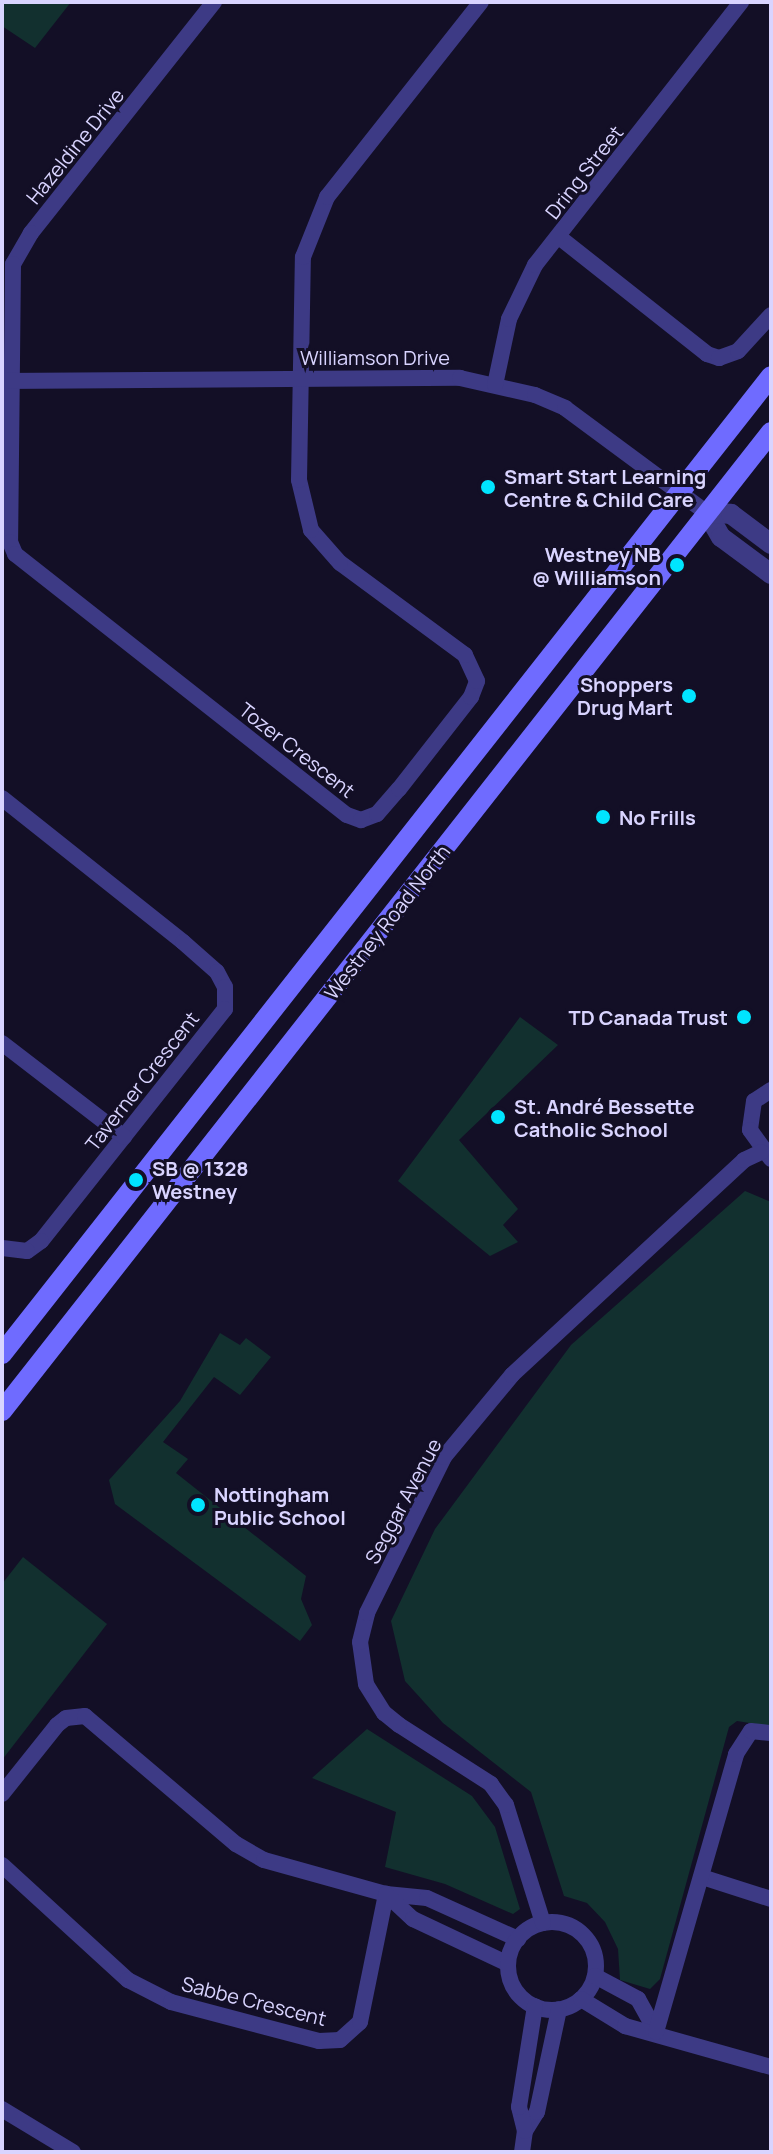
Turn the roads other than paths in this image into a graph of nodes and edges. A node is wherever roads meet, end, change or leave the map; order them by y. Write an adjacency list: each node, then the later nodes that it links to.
1 (214, 2): 8 (street, Hazeldine Drive)
2 (481, 2): 7 (street)
3 (741, 2): 4 (street, Dring Street)
4 (559, 237): 5 (street); 9 (street, Dring Street)
5 (771, 315)
6 (771, 376): 11 (main road, Westney Road North)
7 (303, 377): 8 (street, Williamson Drive); 8 (street, Tozer Crescent); 9 (street, Williamson Drive)
8 (6, 381)
9 (495, 385): 11 (street, Williamson Drive)
10 (771, 432): 12 (main road, Westney Road North)
11 (681, 491): 12 (street, Williamson Drive); 21 (main road, Westney Road North)
12 (707, 513): 13 (street); 14 (street); 22 (main road, Westney Road North)
13 (771, 544)
14 (771, 574)
15 (2, 798): 18 (street, Taverner Crescent)
16 (2, 1043): 18 (street)
17 (771, 1090): 19 (street)
18 (124, 1137): 20 (street, Taverner Crescent)
19 (766, 1155): 29 (street, Seggar Avenue)
20 (2, 1248)
21 (2, 1354)
22 (2, 1411)
23 (771, 1733): 26 (street)
24 (2, 1794): 27 (street)
25 (2, 1865): 27 (street, Sabbe Crescent)
26 (702, 1877): 28 (street); 36 (street)
27 (386, 1894): 30 (street); 31 (street)
28 (771, 1899)
29 (543, 1923): 30 (street); 32 (street)
30 (518, 1939): 31 (street)
31 (508, 1964): 34 (street)
32 (595, 1976): 33 (street); 36 (street)
33 (581, 1999): 35 (street); 36 (street)
34 (535, 2006): 35 (street); 39 (street)
35 (559, 2009): 39 (street)
36 (656, 2032): 37 (street)
37 (771, 2067)
38 (2, 2109): 40 (street)
39 (525, 2131): 41 (street)
40 (73, 2152)
41 (522, 2152)

